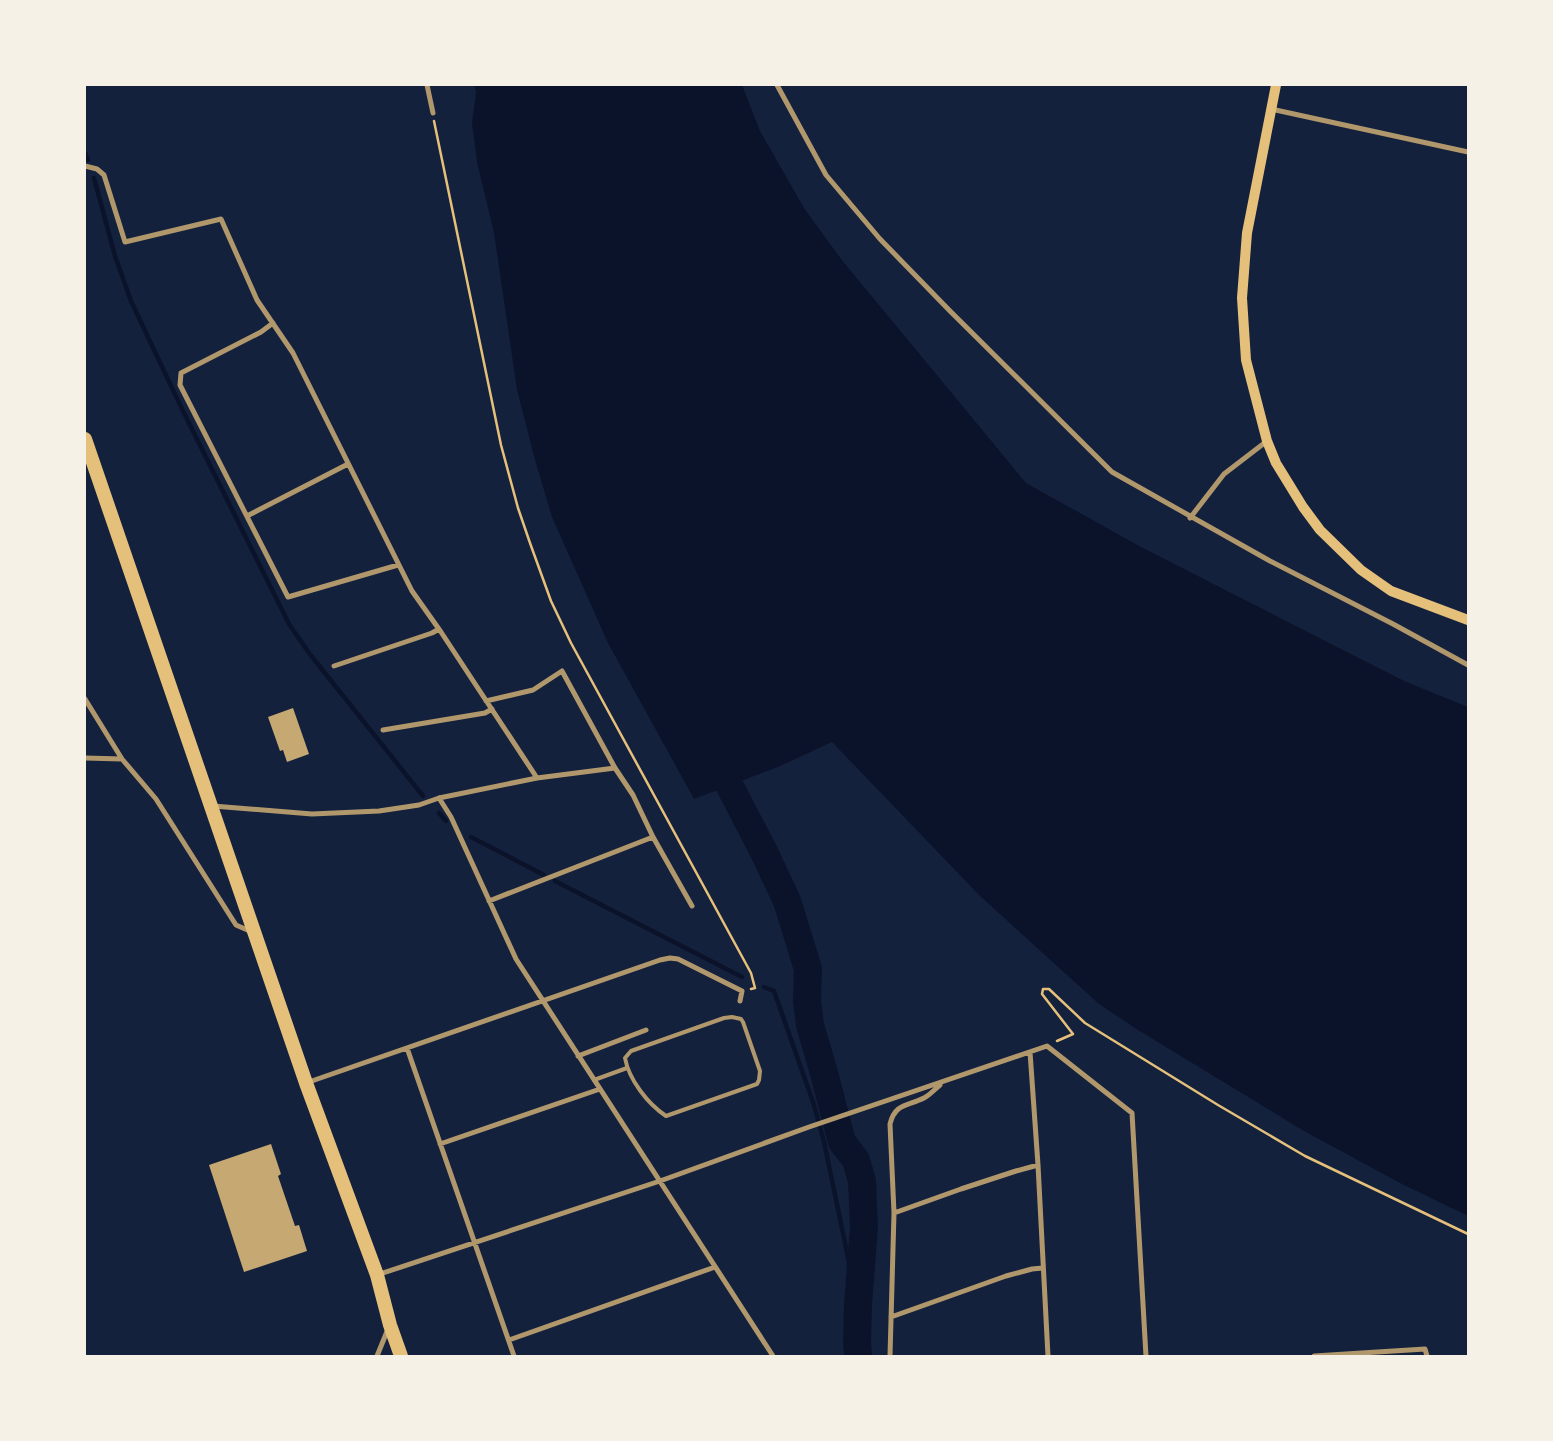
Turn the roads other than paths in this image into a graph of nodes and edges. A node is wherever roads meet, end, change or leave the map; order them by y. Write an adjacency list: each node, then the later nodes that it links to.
1 (427, 85): 5 (street)
2 (777, 85): 13 (street)
3 (1276, 85): 4 (main road)
4 (1271, 109): 6 (street); 10 (main road)
5 (433, 113)
6 (1468, 152)
7 (85, 166): 8 (street)
8 (273, 323): 11 (street); 12 (street)
9 (85, 439): 28 (highway)
10 (1267, 441): 13 (street); 15 (main road)
11 (348, 464): 12 (street); 14 (street)
12 (247, 516): 14 (street)
13 (1190, 518): 17 (street)
14 (398, 565): 16 (street)
15 (1468, 620)
16 (439, 629): 18 (street); 20 (street)
17 (1468, 665)
18 (334, 666)
19 (85, 699): 24 (street)
20 (486, 701): 21 (street); 25 (street)
21 (492, 709): 22 (street); 26 (street)
22 (383, 730)
23 (85, 758): 24 (street)
24 (122, 760): 32 (street)
25 (615, 768): 26 (street); 29 (street)
26 (537, 778): 27 (street)
27 (439, 798): 28 (street); 30 (street)
28 (211, 806): 32 (highway)
29 (653, 837): 30 (street); 31 (street)
30 (489, 901): 33 (street)
31 (692, 906)
32 (255, 933): 42 (highway)
33 (542, 1000): 34 (street); 36 (street); 38 (street)
34 (740, 1001)
35 (646, 1030): 38 (street)
36 (407, 1048): 42 (street); 44 (street)
37 (1030, 1052): 41 (street); 45 (street); 61 (street)
38 (578, 1056): 40 (street)
39 (627, 1068): 39 (lane); 40 (lane)
40 (594, 1080): 43 (street)
41 (944, 1081): 46 (street); 47 (street)
42 (306, 1083): 51 (highway)
43 (600, 1089): 44 (street); 46 (street)
44 (440, 1144): 48 (street)
45 (1038, 1166): 47 (street); 50 (street)
46 (660, 1181): 48 (street); 49 (street)
47 (894, 1213): 52 (street)
48 (475, 1243): 51 (street); 54 (street)
49 (715, 1267): 54 (street); 58 (street)
50 (1043, 1268): 52 (street); 60 (street)
51 (377, 1275): 53 (highway)
52 (890, 1317): 59 (street)
53 (390, 1325): 55 (street); 56 (highway)
54 (509, 1340): 57 (street)
55 (377, 1356)
56 (401, 1356)
57 (514, 1356)
58 (772, 1356)
59 (890, 1356)
60 (1048, 1356)
61 (1146, 1356)
62 (1314, 1356): 63 (street)
63 (1427, 1356)

